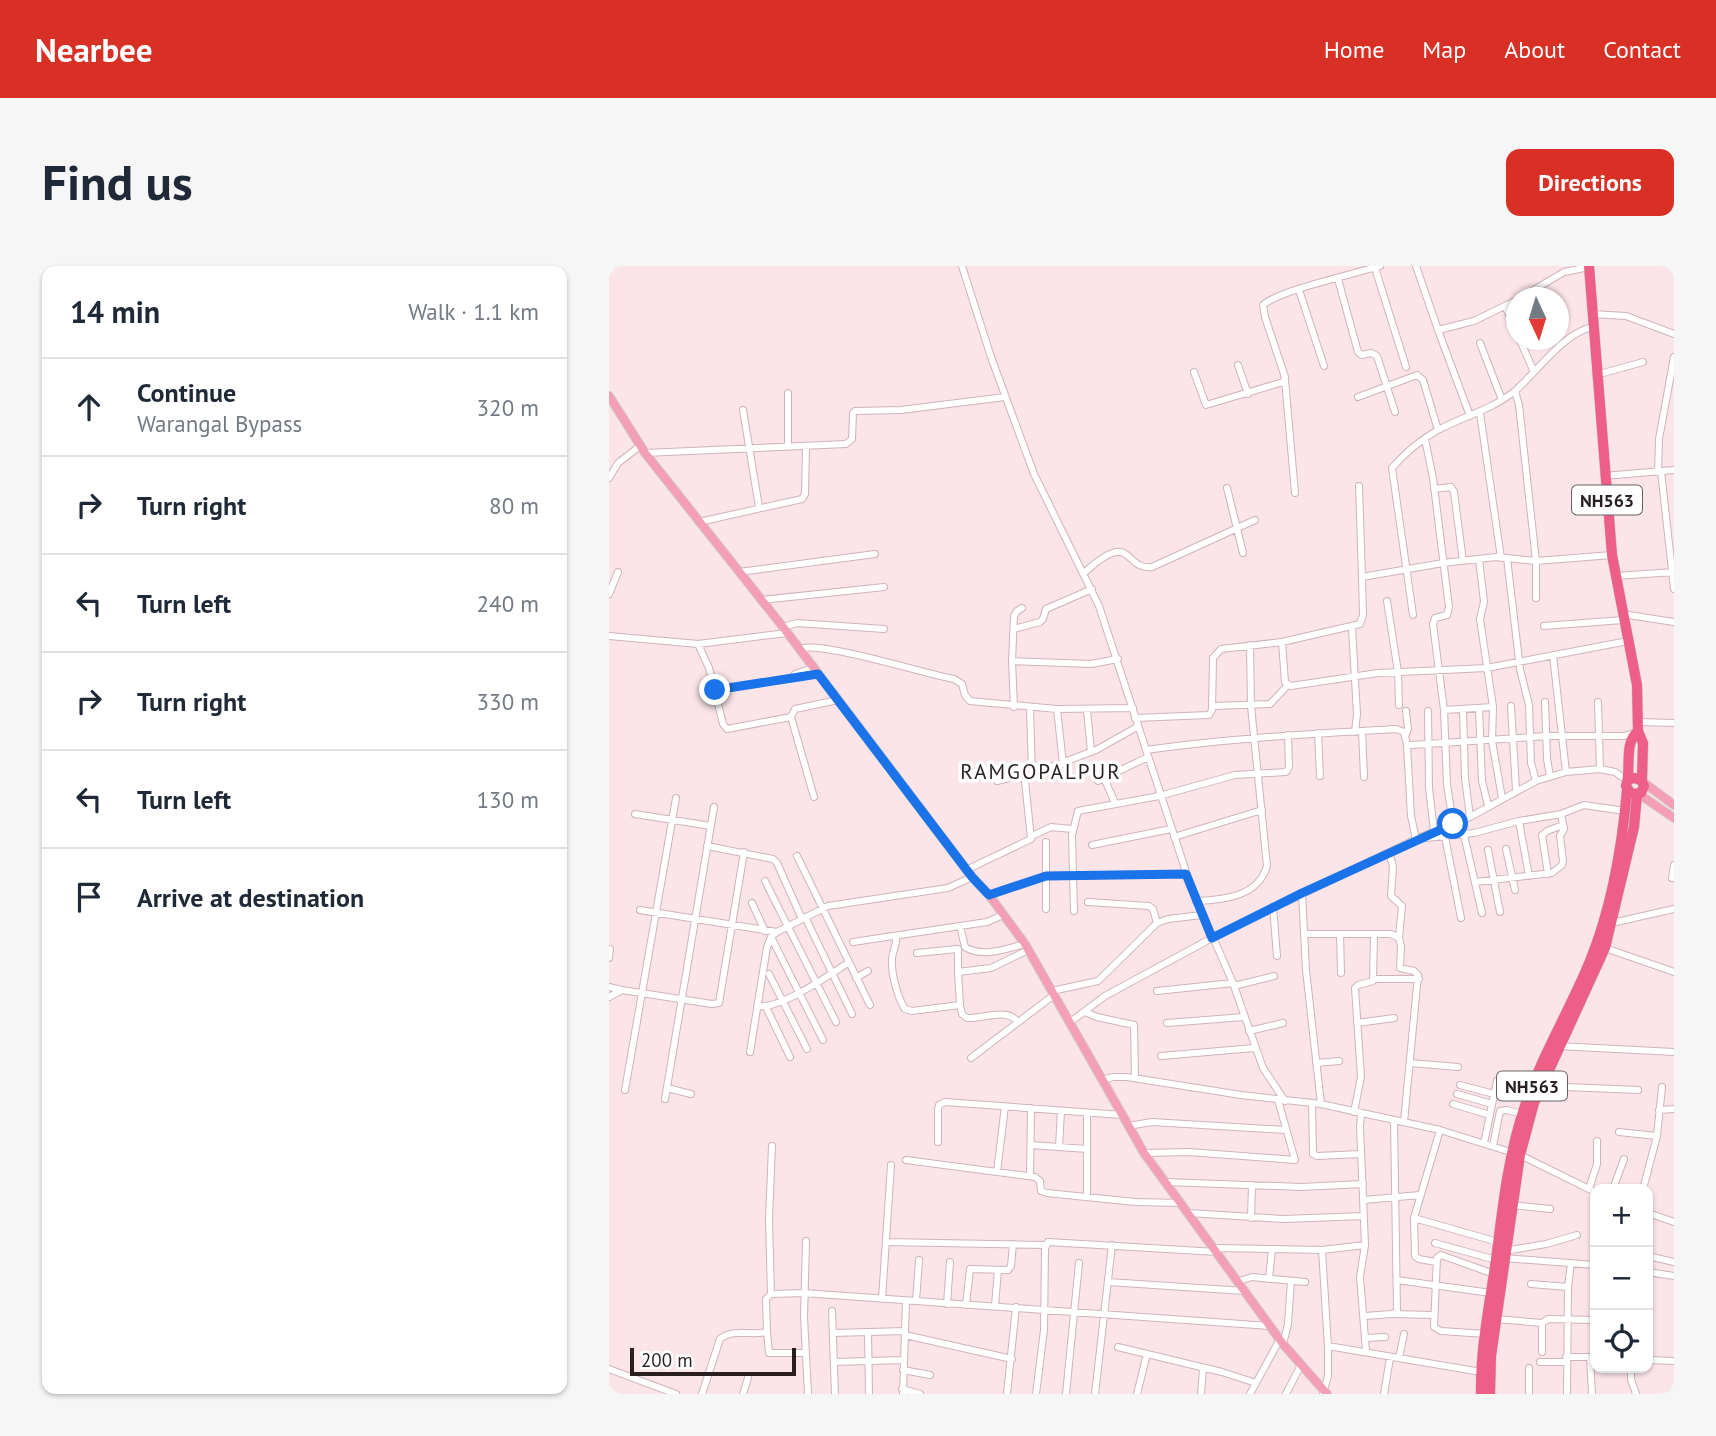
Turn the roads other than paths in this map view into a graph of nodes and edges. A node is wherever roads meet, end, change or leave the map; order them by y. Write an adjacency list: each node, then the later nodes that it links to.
1 (962, 266): 29 (street)
2 (1416, 266): 11 (street)
3 (1377, 267): 5 (street); 19 (street)
4 (1589, 267): 6 (street); 9 (highway, NH563)
5 (1338, 279): 7 (street); 24 (street)
6 (1538, 287)
7 (1299, 290): 18 (street); 23 (street)
8 (1505, 306): 11 (street)
9 (1592, 314): 10 (highway, NH563); 12 (street)
10 (1593, 327): 21 (street); 22 (highway, NH563)
11 (1438, 330): 35 (street)
12 (1674, 334)
13 (1480, 343): 31 (street)
14 (1524, 350): 21 (street)
15 (1674, 357): 43 (street)
16 (1643, 362): 22 (street)
17 (1238, 365): 27 (street)
18 (1324, 366)
19 (1406, 367)
20 (1194, 372): 27 (street)
21 (1534, 372): 25 (street)
22 (1596, 374): 44 (highway, NH563)
23 (1285, 380): 27 (street); 49 (street)
24 (1386, 386): 30 (street); 33 (street); 36 (street)
25 (1515, 391): 31 (street); 60 (street)
26 (788, 393): 39 (street)
27 (1248, 394)
28 (609, 396): 40 (main road)
29 (1005, 397): 38 (street); 65 (street)
30 (1358, 397)
31 (1502, 400): 34 (street)
32 (743, 410): 41 (street)
33 (1395, 412)
34 (1480, 413): 35 (street); 57 (street)
35 (1470, 416): 36 (street)
36 (1438, 430): 37 (street)
37 (1425, 439): 48 (street); 62 (street)
38 (806, 446): 39 (street); 50 (street)
39 (788, 447): 41 (street)
40 (642, 449): 41 (street); 45 (street); 52 (main road)
41 (750, 449): 50 (street)
42 (1674, 470): 43 (street)
43 (1660, 472): 44 (street); 66 (street)
44 (1604, 476): 56 (highway, NH563)
45 (609, 478)
46 (1359, 486): 68 (street)
47 (1227, 488): 53 (street)
48 (1434, 489): 59 (street); 61 (street)
49 (1295, 493)
50 (759, 507): 52 (street)
51 (1255, 520): 53 (street)
52 (699, 522): 64 (main road)
53 (1236, 527): 54 (street); 65 (street)
54 (1243, 553)
55 (875, 554): 64 (street)
56 (1612, 555): 60 (street); 67 (highway, NH563)
57 (1504, 558): 58 (street); 60 (street); 94 (street)
58 (1479, 559): 59 (street); 95 (street)
59 (1463, 561): 61 (street)
60 (1536, 561): 73 (street)
61 (1443, 563): 62 (street); 96 (street)
62 (1406, 569): 68 (street); 77 (street)
63 (618, 572): 72 (street)
64 (739, 572): 74 (main road)
65 (1084, 573): 70 (street)
66 (1673, 573): 67 (street); 71 (street)
67 (1616, 576): 78 (highway, NH563)
68 (1361, 577): 81 (street)
69 (884, 587): 74 (street)
70 (1091, 589): 83 (street); 92 (street)
71 (1674, 589)
72 (609, 594)
73 (1536, 597)
74 (761, 600): 84 (main road)
75 (1388, 601): 98 (street)
76 (1021, 608): 83 (street)
77 (1413, 615)
78 (1622, 617): 79 (street); 80 (street); 86 (highway, NH563)
79 (1674, 622)
80 (1543, 626)
81 (1352, 628): 87 (street); 100 (street)
82 (884, 629): 84 (street)
83 (1014, 629): 93 (street)
84 (785, 630): 88 (street); 90 (main road)
85 (609, 636): 88 (street)
86 (1627, 641): 91 (street); 125 (highway, NH563)
87 (1282, 642): 89 (street); 101 (street)
88 (698, 644): 102 (street)
89 (1250, 645): 106 (street); 108 (street)
90 (799, 649): 97 (main road); 110 (street)
91 (1553, 655): 94 (street); 133 (street)
92 (1118, 659): 93 (street); 113 (street)
93 (1012, 661): 110 (street)
94 (1519, 661): 95 (street); 132 (street)
95 (1487, 668): 96 (street); 111 (street)
96 (1439, 670): 98 (street); 117 (street)
97 (816, 671): 99 (street); 102 (street); 103 (main road)
98 (1398, 672): 100 (street); 107 (street)
99 (795, 674)
100 (1355, 677): 101 (street); 126 (street)
101 (1288, 685): 106 (street)
102 (715, 690): 121 (street)
103 (838, 701): 121 (street); 193 (main road)
104 (1545, 702): 130 (street)
105 (1598, 702): 131 (street)
106 (1251, 705): 108 (street); 134 (street)
107 (1399, 705)
108 (1213, 706): 122 (street)
109 (1511, 706): 135 (street)
110 (1014, 707): 112 (street)
111 (1493, 707): 114 (street); 137 (street)
112 (1030, 708): 115 (street); 150 (street)
113 (1133, 708): 116 (street); 122 (street)
114 (1479, 708): 118 (street); 136 (street)
115 (1057, 709): 116 (street); 144 (street)
116 (1087, 710): 142 (street)
117 (1444, 710): 118 (street); 139 (street)
118 (1463, 710): 138 (street)
119 (1406, 711): 128 (street)
120 (1428, 711): 140 (street)
121 (791, 717): 158 (street)
122 (1135, 718): 124 (street)
123 (1674, 723): 125 (street)
124 (1137, 727): 142 (street); 143 (street)
125 (1638, 727): 131 (street); 154 (highway, NH563); 155 (highway, NH563)
126 (1358, 732): 127 (street); 128 (street); 151 (street)
127 (1318, 733): 129 (street); 148 (street)
128 (1406, 734): 141 (street)
129 (1288, 735): 134 (street); 147 (street)
130 (1547, 736): 132 (street); 133 (street); 149 (street)
131 (1599, 736): 133 (street); 145 (street)
132 (1529, 737): 135 (street); 153 (street)
133 (1562, 737): 146 (street)
134 (1255, 738): 143 (street); 147 (street)
135 (1513, 738): 137 (street); 156 (street)
136 (1481, 741): 137 (street); 138 (street); 162 (street)
137 (1492, 741): 160 (street)
138 (1464, 742): 139 (street); 169 (street)
139 (1446, 743): 140 (street); 173 (street)
140 (1429, 744): 141 (street); 178 (street)
141 (1407, 745): 183 (street)
142 (1091, 752): 144 (street)
143 (1147, 754): 157 (street); 161 (street)
144 (1063, 764): 150 (street)
145 (1600, 769): 146 (street); 155 (street)
146 (1566, 772): 149 (street)
147 (1258, 774): 157 (street); 165 (street)
148 (1319, 776)
149 (1550, 776): 153 (street)
150 (1029, 777): 152 (street); 180 (street)
151 (1364, 777)
152 (997, 781)
153 (1536, 781): 156 (street)
154 (1643, 782): 155 (highway); 163 (main road)
155 (1632, 788): 166 (highway, NH563); 170 (main road); 225 (highway, NH563)
156 (1515, 790): 160 (street)
157 (1160, 796): 161 (street); 177 (street)
158 (814, 797)
159 (675, 798): 171 (street)
160 (1502, 798): 162 (street)
161 (1115, 803): 176 (street)
162 (1488, 805): 169 (street)
163 (1674, 805)
164 (714, 807): 175 (street)
165 (1262, 810): 181 (street); 207 (street)
166 (1625, 811): 168 (street); 284 (highway, NH563)
167 (635, 814): 171 (street)
168 (1561, 814): 172 (street); 174 (street)
169 (1470, 817): 173 (street)
170 (1674, 818)
171 (672, 820): 175 (street); 217 (street)
172 (1519, 821): 179 (street); 198 (street)
173 (1453, 824): 178 (street)
174 (1563, 825): 196 (street); 196 (street)
175 (711, 826): 186 (street)
176 (1072, 829): 180 (street); 194 (street)
177 (1171, 829): 181 (street); 185 (street)
178 (1434, 831): 183 (street)
179 (1464, 835): 182 (street); 203 (street)
180 (1032, 836): 193 (street)
181 (1174, 837): 195 (street)
182 (1445, 837): 183 (street); 222 (street)
183 (1416, 839): 190 (street)
184 (1046, 842): 197 (street)
185 (1092, 845)
186 (707, 846): 189 (street); 223 (street)
187 (1506, 849): 199 (street)
188 (1488, 850): 201 (street)
189 (744, 852): 221 (street); 226 (street)
190 (1389, 853): 205 (street); 236 (street)
191 (797, 856): 211 (street)
192 (1674, 865): 200 (street)
193 (969, 873): 206 (main road); 211 (street)
194 (1073, 874): 195 (street); 197 (street); 215 (street)
195 (1186, 874): 207 (street)
196 (1548, 874): 198 (street)
197 (1046, 876): 206 (street); 212 (street)
198 (1529, 876): 199 (street)
199 (1513, 877): 201 (street); 204 (street)
200 (1672, 878)
201 (1495, 879): 203 (street); 216 (street)
202 (765, 881): 228 (street)
203 (1476, 882): 218 (street)
204 (1515, 890)
205 (1302, 893): 210 (street); 230 (street)
206 (989, 895): 219 (main road)
207 (1196, 901): 220 (street)
208 (1088, 902): 224 (street)
209 (752, 903): 229 (street)
210 (1273, 907): 235 (street); 244 (street)
211 (821, 908): 221 (street); 246 (street)
212 (1046, 909)
213 (1674, 909): 225 (street)
214 (640, 910): 217 (street)
215 (1074, 911)
216 (1500, 912)
217 (657, 913): 223 (street); 263 (street)
218 (1482, 914)
219 (1003, 915): 227 (street); 239 (main road)
220 (1202, 915): 224 (street); 235 (street)
221 (804, 918): 228 (street); 250 (street)
222 (1461, 918)
223 (695, 920): 226 (street); 266 (street)
224 (1157, 923): 264 (street)
225 (1612, 923): 240 (highway, NH563)
226 (733, 925): 229 (street); 266 (street)
227 (960, 926): 234 (street); 238 (street)
228 (787, 929): 233 (street); 257 (street)
229 (765, 931): 233 (street)
230 (1304, 934): 231 (street); 293 (street)
231 (1340, 934): 232 (street); 251 (street)
232 (1374, 934): 236 (street); 255 (street)
233 (774, 935): 261 (street); 270 (street)
234 (896, 936): 237 (street); 269 (street)
235 (1212, 938): 258 (street); 272 (street)
236 (1399, 938): 256 (street)
237 (853, 942)
238 (964, 943): 239 (street); 242 (street)
239 (1027, 947): 248 (street); 264 (main road)
240 (1605, 948): 249 (street); 284 (highway, NH563)
241 (610, 949): 245 (street)
242 (957, 949): 243 (street); 248 (street)
243 (917, 953)
244 (1277, 956)
245 (609, 958)
246 (848, 963): 250 (street); 254 (street)
247 (868, 971): 254 (street)
248 (958, 972): 269 (street)
249 (1674, 972)
250 (833, 973): 257 (street); 273 (street)
251 (1341, 973)
252 (769, 974): 267 (street)
253 (1274, 976): 258 (street)
254 (856, 978): 268 (street)
255 (1374, 979): 256 (street); 281 (street)
256 (1419, 979): 294 (street)
257 (816, 982): 261 (street); 276 (street)
258 (1234, 985): 262 (street); 274 (street)
259 (609, 988): 260 (street)
260 (622, 990): 263 (street); 265 (street)
261 (800, 991): 267 (street); 283 (street)
262 (1157, 991)
263 (643, 993): 266 (street); 303 (street)
264 (1053, 993): 277 (street); 278 (main road)
265 (609, 997)
266 (682, 999): 302 (street)
267 (783, 1000): 271 (street); 286 (street)
268 (870, 1005)
269 (960, 1005): 277 (street)
270 (758, 1006): 271 (street); 287 (street)
271 (767, 1007): 290 (street)
272 (1085, 1012): 278 (street); 296 (street)
273 (852, 1014)
274 (1244, 1017): 279 (street); 282 (street)
275 (1394, 1018): 281 (street)
276 (836, 1022)
277 (1018, 1022): 291 (street)
278 (1069, 1023): 297 (main road)
279 (1167, 1023)
280 (1283, 1023): 282 (street)
281 (1357, 1023): 319 (street)
282 (1249, 1031): 285 (street)
283 (823, 1040)
284 (1554, 1046): 288 (street); 300 (highway, NH563); 321 (highway, NH563)
285 (1254, 1048): 289 (street); 309 (street)
286 (807, 1049)
287 (750, 1052)
288 (1674, 1052)
289 (1161, 1056)
290 (790, 1057)
291 (971, 1058)
292 (1339, 1060): 293 (street)
293 (1316, 1063): 311 (street)
294 (1410, 1063): 295 (street); 325 (street)
295 (1458, 1068)
296 (1135, 1078): 297 (street); 309 (street)
297 (1103, 1080): 322 (main road)
298 (1497, 1081): 307 (street)
299 (1460, 1085): 307 (street)
300 (1542, 1086): 304 (street); 341 (highway, NH563)
301 (1662, 1087): 316 (street)
302 (667, 1088): 305 (street); 308 (street)
303 (625, 1090)
304 (1638, 1090)
305 (691, 1094)
306 (1457, 1094): 313 (street)
307 (1493, 1094): 313 (street)
308 (665, 1099)
309 (1282, 1100): 310 (street); 327 (street)
310 (1312, 1103): 311 (street); 340 (street)
311 (1321, 1104): 319 (street)
312 (1454, 1104): 323 (street)
313 (1492, 1104): 323 (street)
314 (1005, 1106): 315 (street); 331 (street); 345 (street)
315 (1031, 1108): 318 (street); 334 (street)
316 (1660, 1110): 317 (street); 330 (street)
317 (1674, 1110)
318 (1061, 1111): 320 (street); 337 (street)
319 (1358, 1113): 324 (street); 340 (street)
320 (1087, 1114): 322 (street); 338 (street)
321 (1522, 1114): 336 (street); 341 (highway, NH563)
322 (1122, 1115): 326 (main road)
323 (1490, 1115): 333 (street)
324 (1394, 1120): 325 (street); 356 (street)
325 (1404, 1122): 328 (street)
326 (1128, 1126): 327 (street); 339 (main road)
327 (1286, 1130): 339 (street)
328 (1440, 1130): 333 (street); 354 (street)
329 (1619, 1132): 330 (street)
330 (1657, 1136): 351 (street)
331 (938, 1142)
332 (1597, 1142): 349 (street)
333 (1484, 1143): 336 (street)
334 (1031, 1145): 337 (street); 346 (street)
335 (772, 1146): 403 (street)
336 (1493, 1146): 341 (street)
337 (1059, 1147): 338 (street)
338 (1087, 1149): 355 (street)
339 (1144, 1153): 347 (main road)
340 (1361, 1154): 348 (street)
341 (1516, 1154): 353 (street); 359 (highway, NH563); 378 (highway, NH563)
342 (1624, 1159): 350 (street)
343 (906, 1160): 345 (street)
344 (891, 1165): 369 (street)
345 (997, 1172): 346 (street)
346 (1030, 1176): 355 (street)
347 (1166, 1182): 352 (street); 358 (main road)
348 (1363, 1184): 352 (street); 357 (street)
349 (1593, 1184)
350 (1615, 1184)
351 (1644, 1184)
352 (1252, 1185): 364 (street)
353 (1590, 1190)
354 (1420, 1195): 356 (street); 365 (street)
355 (1087, 1196): 358 (street)
356 (1395, 1196): 357 (street); 392 (street)
357 (1364, 1200): 363 (street)
358 (1181, 1203): 361 (main road)
359 (1511, 1205): 360 (street); 378 (highway, NH563)
360 (1550, 1209)
361 (1189, 1213): 364 (street); 376 (main road)
362 (1653, 1215): 366 (street)
363 (1364, 1216): 364 (street); 374 (street)
364 (1251, 1218)
365 (1414, 1218): 378 (street); 382 (street)
366 (1674, 1222)
367 (1577, 1236): 378 (street)
368 (806, 1241): 401 (street)
369 (886, 1242): 371 (street); 404 (street)
370 (1435, 1243): 378 (street)
371 (1013, 1244): 372 (street); 387 (street)
372 (1045, 1245): 373 (street); 411 (street)
373 (1112, 1245): 376 (street); 396 (street)
374 (1365, 1245): 377 (street); 417 (street)
375 (1272, 1249): 376 (street); 377 (street); 391 (street)
376 (1216, 1250): 393 (main road)
377 (1322, 1250): 432 (street)
378 (1501, 1253): 385 (street); 388 (highway, NH563); 418 (highway, NH563)
379 (1653, 1257): 383 (street)
380 (919, 1260): 406 (street)
381 (950, 1262): 407 (street)
382 (1436, 1262): 388 (street); 398 (street)
383 (1674, 1262)
384 (1079, 1263): 413 (street)
385 (1571, 1263): 386 (street); 399 (street)
386 (1590, 1265)
387 (998, 1270): 408 (street); 409 (street)
388 (1493, 1274): 402 (highway, NH563)
389 (1653, 1275): 390 (street)
390 (1674, 1276)
391 (1269, 1279): 393 (street); 394 (street)
392 (1397, 1280): 398 (street); 415 (street)
393 (1239, 1281): 400 (main road)
394 (1291, 1281): 395 (street); 431 (street)
395 (1305, 1282)
396 (1108, 1283): 400 (street); 414 (street)
397 (1531, 1284): 399 (street)
398 (1434, 1286): 402 (street); 416 (street)
399 (1568, 1286): 419 (street)
400 (1247, 1291): 422 (main road)
401 (804, 1293): 403 (street); 404 (street); 436 (street)
402 (1491, 1293): 428 (highway, NH563)
403 (771, 1294): 423 (street)
404 (883, 1299): 405 (street)
405 (906, 1301): 406 (street); 426 (street)
406 (916, 1301): 407 (street)
407 (947, 1304): 408 (street)
408 (967, 1305): 409 (street)
409 (995, 1306): 410 (street)
410 (1016, 1307): 411 (street); 441 (street)
411 (1044, 1310): 413 (street); 470 (street)
412 (832, 1311): 425 (street)
413 (1076, 1311): 414 (street); 471 (street)
414 (1104, 1312): 422 (street); 472 (street)
415 (1392, 1314): 416 (street); 417 (street)
416 (1433, 1315): 428 (street)
417 (1364, 1316): 430 (street)
418 (1496, 1319): 421 (street); 479 (highway, NH563)
419 (1567, 1320): 420 (street); 421 (street); 442 (street)
420 (1590, 1320)
421 (1542, 1323): 435 (street)
422 (1272, 1326): 431 (main road)
423 (767, 1332): 436 (street); 463 (street)
424 (868, 1332): 425 (street); 426 (street); 445 (street)
425 (833, 1333): 447 (street)
426 (905, 1333): 441 (street); 443 (street)
427 (1404, 1334): 440 (street)
428 (1486, 1334): 454 (highway, NH563)
429 (1385, 1337): 430 (street)
430 (1366, 1338): 434 (street)
431 (1282, 1342): 449 (main road); 459 (street)
432 (1328, 1346): 434 (street); 461 (street)
433 (1118, 1347): 437 (street)
434 (1366, 1351): 439 (street)
435 (1542, 1352)
436 (805, 1353): 465 (street)
437 (1147, 1354): 452 (street); 473 (street)
438 (1590, 1357): 442 (street)
439 (1389, 1358): 440 (street); 477 (street)
440 (1399, 1358): 454 (street)
441 (1012, 1359): 469 (street)
442 (1566, 1359): 448 (street); 481 (street)
443 (904, 1360): 445 (street); 453 (street)
444 (1653, 1360): 446 (street)
445 (868, 1361): 447 (street); 467 (street)
446 (1674, 1361)
447 (834, 1362): 466 (street)
448 (1541, 1362)
449 (1301, 1366): 461 (main road); 476 (street)
450 (1529, 1368): 480 (street)
451 (609, 1369): 462 (street)
452 (1203, 1369): 459 (street); 474 (street)
453 (903, 1370): 457 (street); 460 (street)
454 (1481, 1372): 478 (highway, NH563)
455 (1593, 1373): 482 (street)
456 (1631, 1373): 483 (street)
457 (930, 1375)
458 (748, 1378): 464 (street)
459 (1256, 1383): 475 (street)
460 (903, 1391): 468 (street)
461 (1324, 1393)
462 (675, 1394)
463 (702, 1394)
464 (743, 1394)
465 (808, 1394)
466 (835, 1394)
467 (869, 1394)
468 (920, 1394)
469 (1007, 1394)
470 (1036, 1394)
471 (1066, 1394)
472 (1095, 1394)
473 (1137, 1394)
474 (1201, 1394)
475 (1250, 1394)
476 (1286, 1394)
477 (1384, 1394)
478 (1481, 1394)
479 (1490, 1394)
480 (1529, 1394)
481 (1567, 1394)
482 (1592, 1394)
483 (1636, 1394)

